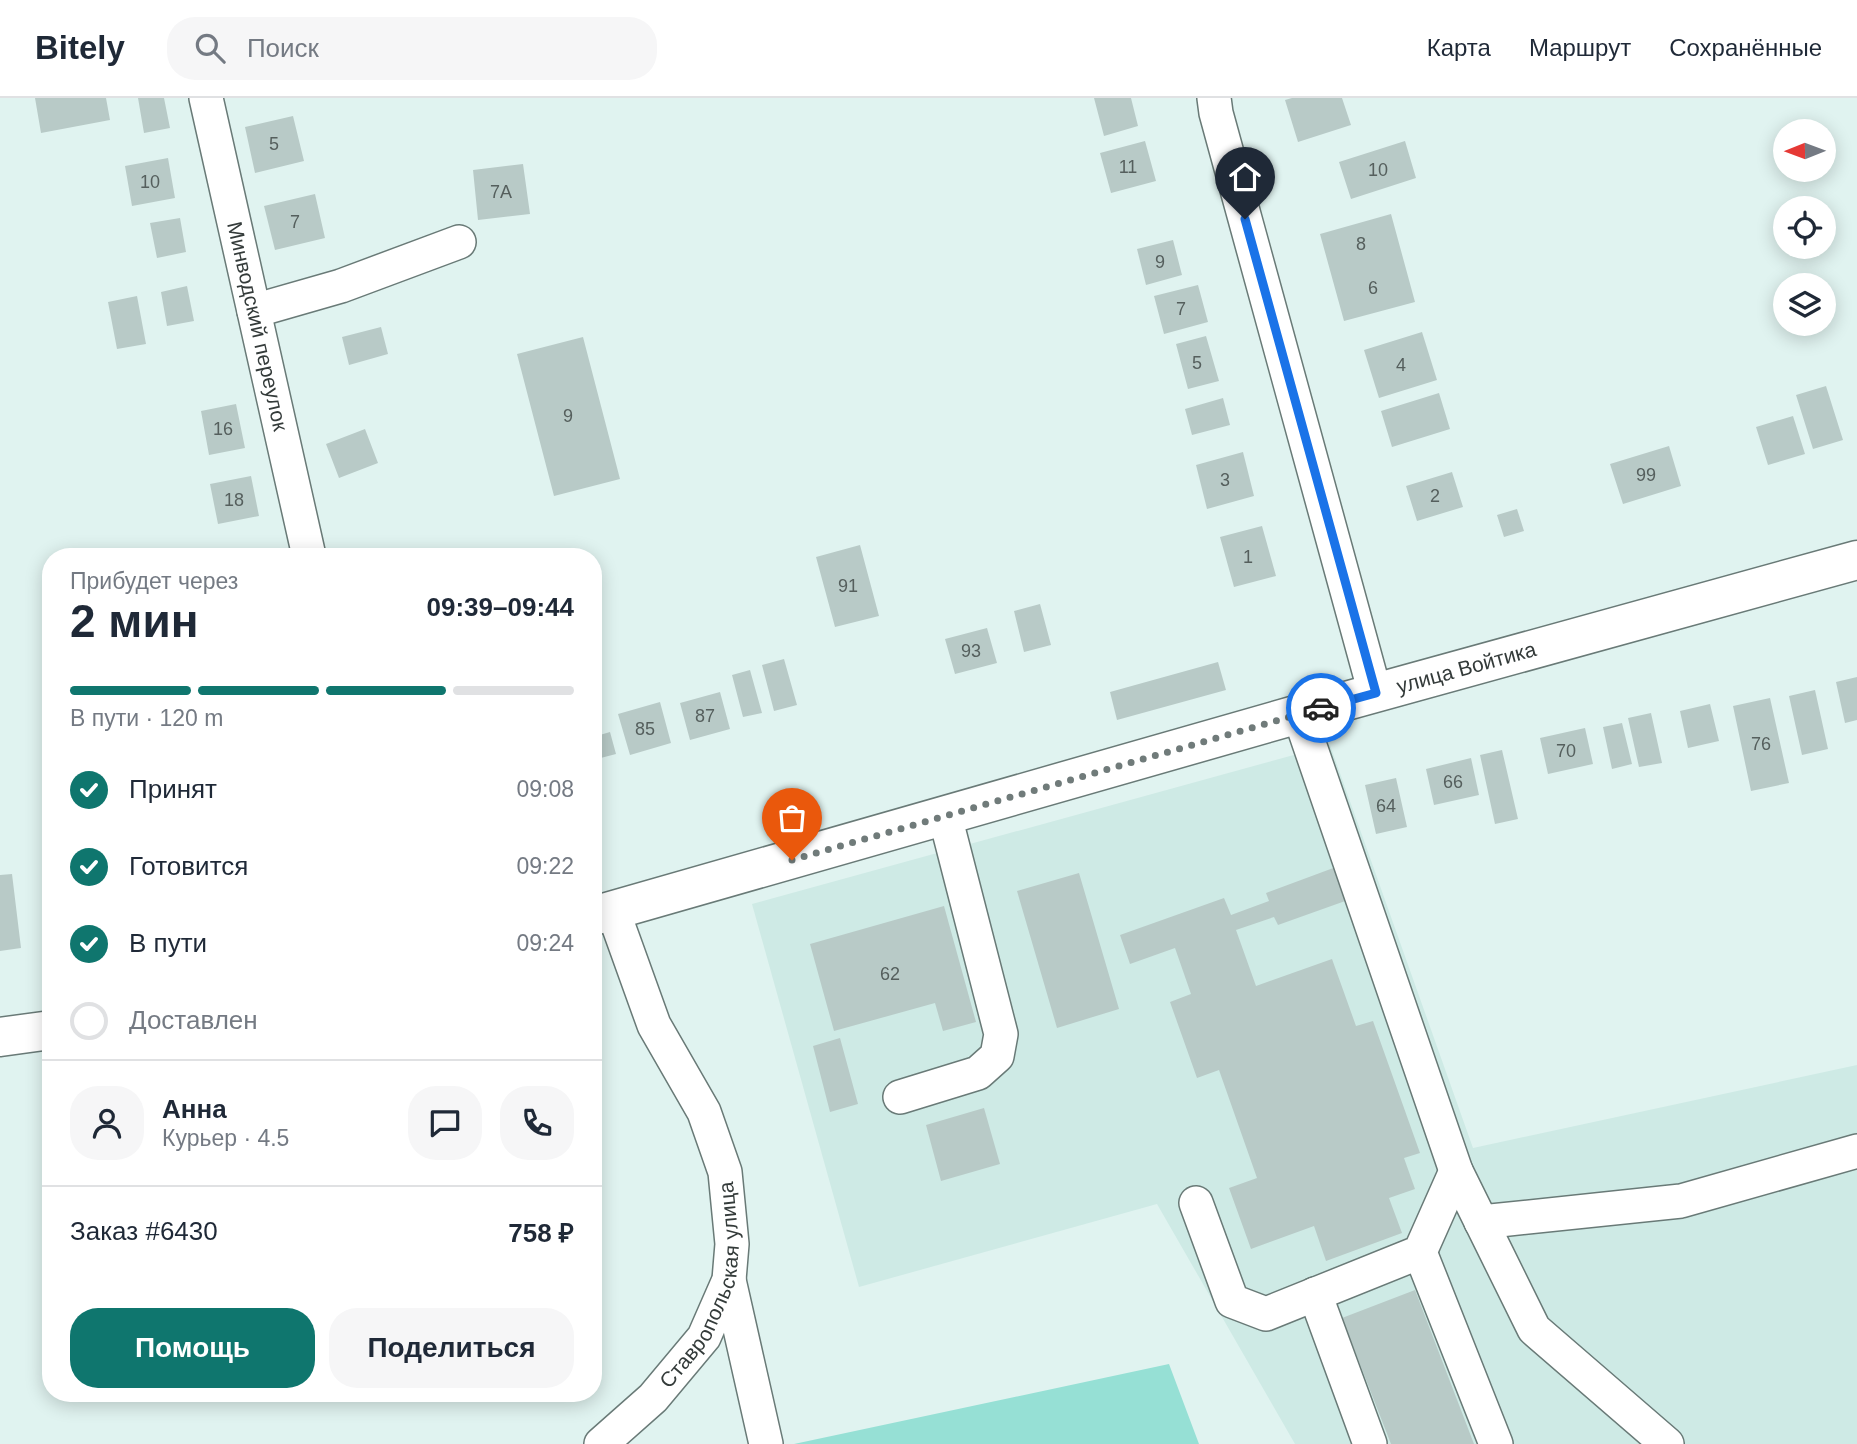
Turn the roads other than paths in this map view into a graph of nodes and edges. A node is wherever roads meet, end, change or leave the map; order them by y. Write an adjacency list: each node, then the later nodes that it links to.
1 (206, 98): 4 (street, Минводский переулок)
2 (1214, 103): 7 (street)
3 (459, 242): 4 (street)
4 (254, 312): 5 (street, Минводский переулок)
5 (307, 548)
6 (1857, 560): 7 (main road, улица Войтика)
7 (1376, 693): 8 (main road, улица Войтика)
8 (1299, 714): 9 (main road, улица Войтика); 15 (street)
9 (945, 816): 10 (main road, улица Войтика); 13 (street)
10 (603, 914): 19 (street, Ставропольская улица)
11 (42, 1031): 12 (main road)
12 (0, 1037)
13 (900, 1097)
14 (1857, 1151): 17 (street)
15 (1456, 1171): 17 (street); 18 (street)
16 (1196, 1203): 20 (street)
17 (1481, 1222): 21 (street)
18 (1420, 1252): 20 (street); 25 (street)
19 (729, 1280): 22 (street, Ставропольская улица); 23 (street)
20 (1315, 1294): 24 (street)
21 (1652, 1438)
22 (601, 1444)
23 (766, 1444)
24 (1370, 1444)
25 (1496, 1444)

